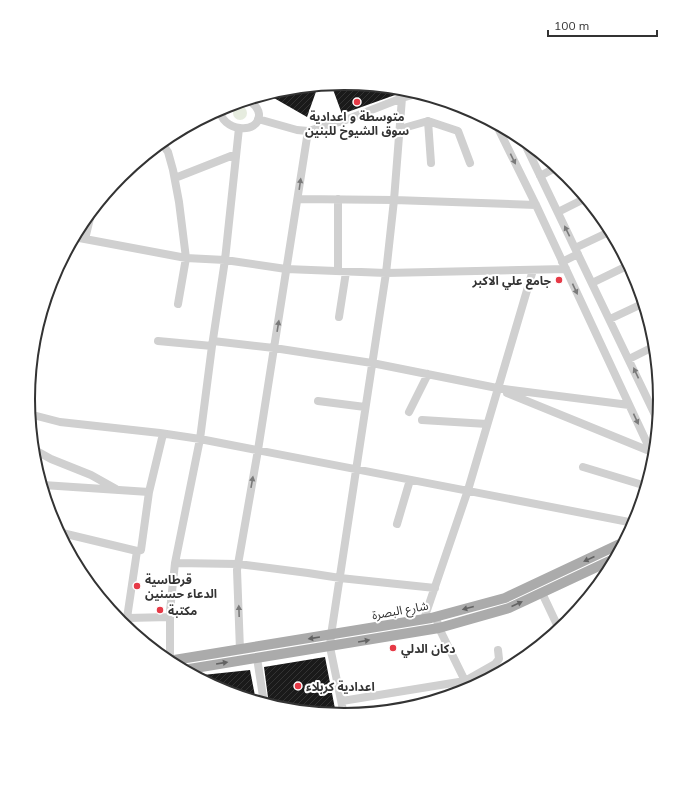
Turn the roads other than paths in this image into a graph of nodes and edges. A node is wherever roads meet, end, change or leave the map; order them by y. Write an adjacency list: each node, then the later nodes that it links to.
1 (407, 97): 2 (street)
2 (402, 98): 8 (street); 9 (street)
3 (253, 104): 5 (street)
4 (222, 116): 7 (street)
5 (258, 119): 7 (street); 9 (street)
6 (428, 121): 8 (street); 14 (street); 15 (street)
7 (239, 128): 13 (street)
8 (400, 129): 21 (street)
9 (308, 131): 19 (street, one-way to 9)
10 (500, 132): 23 (street, one-way to 23)
11 (165, 147): 18 (street)
12 (528, 151): 17 (street)
13 (236, 154): 18 (street); 31 (street)
14 (431, 163)
15 (470, 163)
16 (551, 170): 17 (street)
17 (540, 176): 24 (street)
18 (175, 178): 30 (street)
19 (298, 198): 20 (street); 34 (street)
20 (338, 199): 21 (street); 36 (street)
21 (394, 200): 23 (street); 37 (street)
22 (581, 201): 24 (street)
23 (536, 205): 32 (street)
24 (558, 212): 29 (street, one-way to 24)
25 (88, 225): 28 (street)
26 (605, 234): 29 (street)
27 (80, 238): 28 (street)
28 (85, 239): 30 (street)
29 (577, 251): 32 (street); 38 (street)
30 (186, 258): 31 (street); 39 (street)
31 (225, 260): 34 (street); 44 (street)
32 (564, 266): 35 (street); 52 (street, one-way to 52)
33 (623, 268): 38 (street)
34 (286, 269): 36 (street); 45 (street, one-way to 34)
35 (533, 270): 37 (street); 50 (street)
36 (342, 272): 37 (street); 41 (street)
37 (386, 273): 48 (street)
38 (592, 283): 42 (street)
39 (178, 304)
40 (639, 306): 42 (street)
41 (339, 318)
42 (610, 320): 47 (street)
43 (158, 341): 44 (street)
44 (212, 343): 45 (street); 60 (street)
45 (274, 348): 48 (street); 62 (street)
46 (649, 349): 47 (street)
47 (629, 359): 54 (street, one-way to 47)
48 (372, 363): 49 (street); 53 (street)
49 (428, 374): 50 (street); 55 (street)
50 (497, 388): 52 (street); 58 (street); 64 (street)
51 (318, 401): 53 (street)
52 (629, 405): 61 (street, one-way to 61)
53 (365, 407): 66 (street)
54 (652, 409)
55 (409, 412)
56 (36, 416): 59 (street)
57 (422, 420): 58 (street)
58 (487, 424): 70 (street)
59 (163, 434): 60 (street); 72 (street)
60 (200, 439): 62 (street); 78 (street)
61 (649, 446)
62 (258, 450): 66 (street); 80 (street, one-way to 62)
63 (40, 453): 71 (street)
64 (648, 453)
65 (583, 467): 68 (street)
66 (356, 470): 67 (street); 81 (street)
67 (410, 480): 70 (street); 74 (street)
68 (641, 484)
69 (48, 485): 71 (street)
70 (468, 490): 73 (street); 82 (street)
71 (119, 491): 72 (street)
72 (149, 492): 77 (street)
73 (627, 522)
74 (397, 524)
75 (66, 534): 77 (street)
76 (616, 546): 85 (main road, شارع البصرة, one-way to 85)
77 (137, 551): 84 (street)
78 (175, 562): 80 (street); 84 (street)
79 (606, 563): 83 (main road, شارع البصرة)
80 (238, 564): 81 (street); 91 (street, one-way to 80)
81 (340, 578): 82 (street); 89 (street)
82 (435, 588): 86 (street)
83 (542, 594): 87 (street); 88 (main road, شارع البصرة, one-way to 83)
84 (170, 617): 93 (street)
85 (436, 617): 86 (main road, شارع البصرة); 88 (street)
86 (424, 620): 89 (main road, شارع البصرة)
87 (556, 623)
88 (439, 628): 90 (main road, شارع البصرة, one-way to 88); 97 (street)
89 (331, 635): 90 (street); 91 (main road, شارع البصرة, one-way to 91)
90 (330, 647): 94 (main road, شارع البصرة); 99 (street)
91 (240, 650): 95 (main road, شارع البصرة)
92 (498, 650): 97 (street)
93 (169, 654)
94 (257, 658): 96 (main road, شارع البصرة, one-way to 94); 98 (street)
95 (178, 660)
96 (193, 669)
97 (465, 681): 99 (street)
98 (263, 697)
99 (342, 701): 100 (street)
100 (343, 708)

